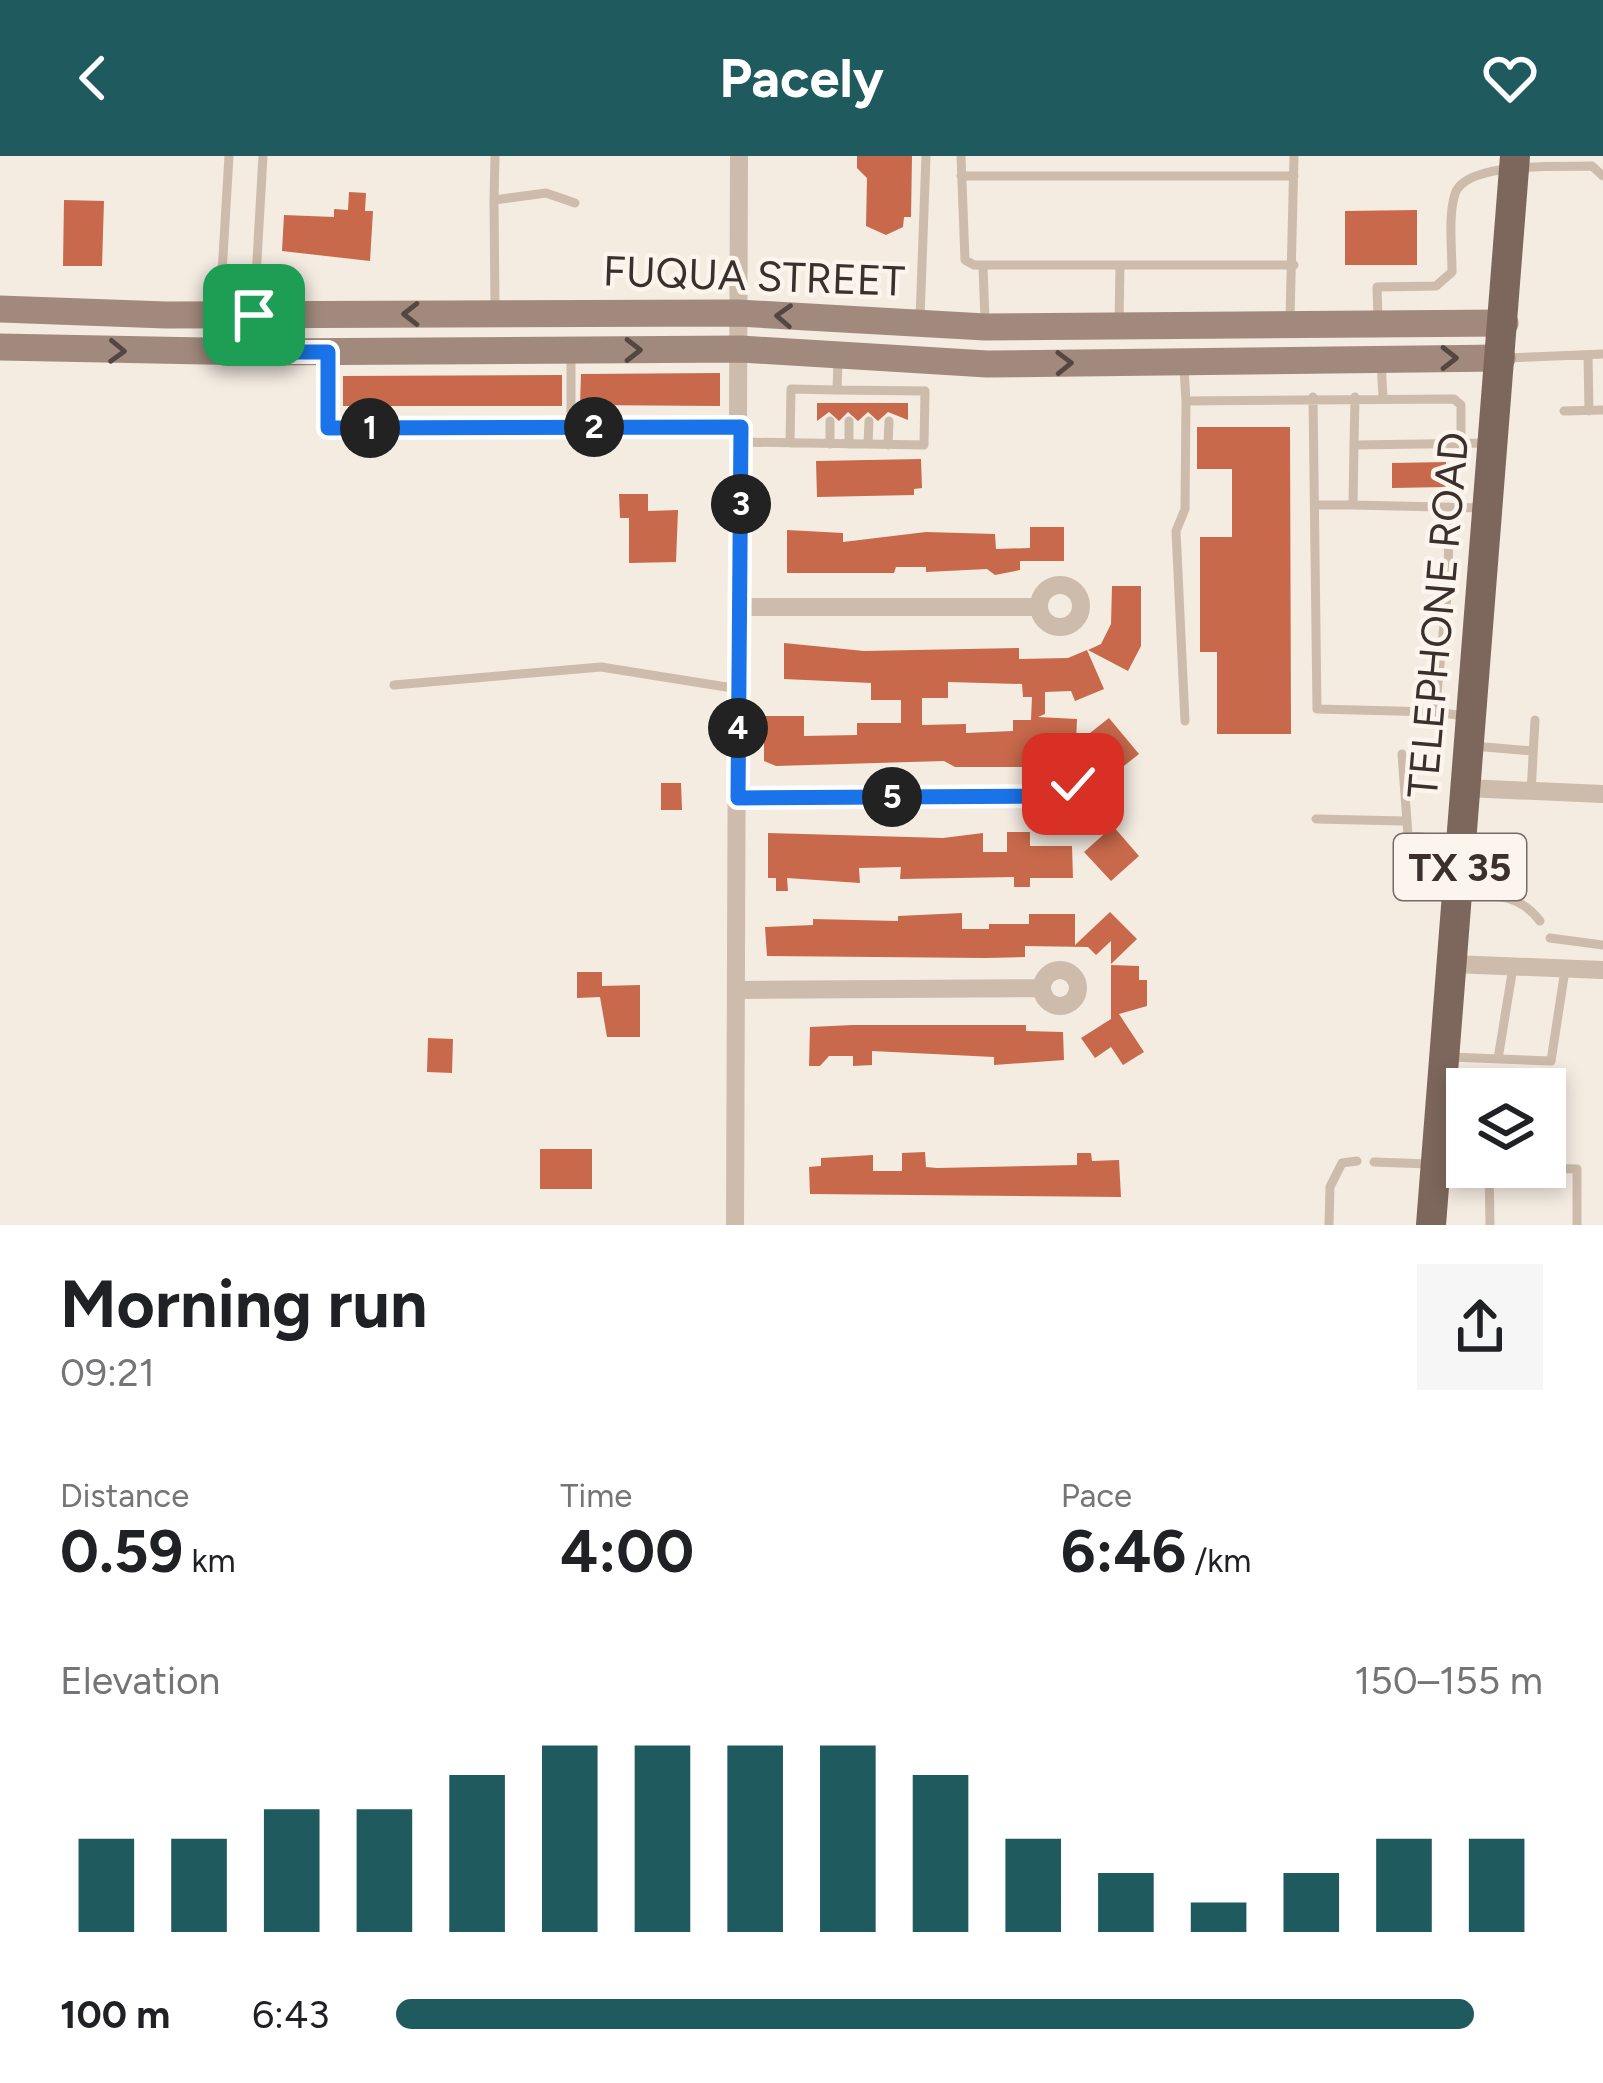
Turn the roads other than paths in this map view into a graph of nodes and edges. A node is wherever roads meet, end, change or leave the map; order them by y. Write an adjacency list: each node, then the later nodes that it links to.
1 (229, 156): 19 (lane)
2 (263, 156): 19 (lane)
3 (495, 156): 14 (lane)
4 (739, 156): 22 (street)
5 (926, 156): 23 (lane)
6 (961, 156): 11 (lane)
7 (1294, 156): 12 (lane)
8 (1601, 156): 10 (lane)
9 (1515, 163): 10 (lane); 24 (main road, TELEPHONE ROAD / TX 35); 26 (lane)
10 (1592, 166): 13 (lane)
11 (961, 176): 12 (lane); 16 (lane)
12 (1294, 176): 18 (lane)
13 (1603, 176)
14 (494, 200): 15 (lane); 21 (lane)
15 (575, 203)
16 (983, 266): 17 (lane); 29 (lane)
17 (1120, 266): 18 (lane); 27 (lane)
18 (1294, 266): 25 (lane)
19 (254, 303): 20 (main road, FUQUA STREET); 21 (main road, FUQUA STREET, one-way to 19); 34 (main road)
20 (14, 309): 30 (main road)
21 (495, 313): 22 (main road, FUQUA STREET); 33 (main road)
22 (737, 313): 23 (main road, FUQUA STREET, one-way to 22); 31 (street)
23 (919, 323): 29 (main road, FUQUA STREET)
24 (1505, 323): 26 (main road, FUQUA STREET); 39 (main road, TELEPHONE ROAD / TX 35)
25 (1290, 324): 26 (main road, FUQUA STREET); 28 (main road, FUQUA STREET)
26 (1378, 324)
27 (1119, 325): 28 (main road, FUQUA STREET); 29 (main road, FUQUA STREET)
28 (1237, 325): 42 (main road)
29 (985, 327): 44 (main road)
30 (14, 347): 34 (main road, FUQUA STREET, one-way to 34)
31 (741, 349): 32 (main road, FUQUA STREET, one-way to 31); 38 (main road, FUQUA STREET); 64 (street)
32 (572, 350): 33 (main road, FUQUA STREET); 63 (lane)
33 (495, 351): 35 (main road, FUQUA STREET)
34 (260, 352): 35 (main road, FUQUA STREET)
35 (328, 352): 63 (lane)
36 (1603, 354): 37 (lane)
37 (1588, 355): 39 (lane); 56 (lane)
38 (838, 356): 44 (main road, FUQUA STREET); 45 (lane)
39 (1502, 358): 40 (main road, FUQUA STREET, one-way to 39); 65 (main road, TELEPHONE ROAD / TX 35)
40 (1381, 361): 43 (main road, FUQUA STREET); 51 (lane)
41 (1184, 362): 42 (main road, FUQUA STREET); 44 (main road, FUQUA STREET, one-way to 41); 52 (lane)
42 (1236, 362): 43 (main road, FUQUA STREET)
43 (1327, 362): 48 (lane)
44 (987, 364)
45 (834, 390): 46 (lane); 53 (lane); 66 (lane)
46 (850, 390): 47 (lane); 54 (lane)
47 (869, 390): 55 (lane); 71 (lane)
48 (1328, 396): 49 (lane); 50 (lane)
49 (1313, 397): 52 (lane); 73 (lane)
50 (1354, 397): 51 (lane); 72 (lane)
51 (1383, 397): 67 (lane)
52 (1186, 401): 84 (lane)
53 (831, 403)
54 (850, 403)
55 (869, 403)
56 (1589, 410): 57 (lane); 58 (lane)
57 (1603, 410)
58 (1564, 411)
59 (830, 421): 68 (lane)
60 (849, 421): 69 (lane)
61 (868, 421): 70 (lane)
62 (889, 421): 71 (lane)
63 (571, 427): 64 (lane)
64 (741, 434): 66 (lane); 78 (street)
65 (1495, 442): 67 (lane); 76 (main road, TELEPHONE ROAD / TX 35)
66 (790, 443): 68 (lane)
67 (1461, 443): 72 (lane)
68 (830, 444): 69 (lane)
69 (849, 444): 70 (lane)
70 (868, 444): 71 (lane)
71 (888, 445)
72 (1354, 445): 74 (lane)
73 (1315, 505): 74 (lane); 82 (lane)
74 (1353, 505): 75 (lane)
75 (1449, 507): 76 (lane); 77 (lane)
76 (1489, 509): 77 (main road, TELEPHONE ROAD / TX 35)
77 (1464, 594): 82 (lane); 85 (main road, TELEPHONE ROAD / TX 35)
78 (741, 607): 79 (street); 81 (street)
79 (1040, 607)
80 (394, 685): 81 (lane)
81 (739, 689): 92 (street)
82 (1435, 712): 85 (lane)
83 (1535, 720): 86 (lane)
84 (1185, 721)
85 (1469, 731): 86 (lane); 88 (main road, TELEPHONE ROAD / TX 35)
86 (1533, 752): 89 (lane)
87 (1402, 754): 94 (lane)
88 (1466, 788): 89 (street); 95 (main road, TELEPHONE ROAD / TX 35)
89 (1531, 793): 90 (street)
90 (1603, 794)
91 (1039, 796): 92 (street)
92 (738, 798): 105 (street)
93 (1316, 819): 94 (lane)
94 (1404, 821): 95 (lane)
95 (1462, 842): 96 (main road, TELEPHONE ROAD / TX 35)
96 (1458, 894): 97 (lane); 100 (main road, TELEPHONE ROAD / TX 35)
97 (1540, 921)
98 (1550, 938): 99 (lane)
99 (1603, 945): 103 (lane)
100 (1452, 964): 101 (street); 106 (main road, TELEPHONE ROAD / TX 35)
101 (1513, 967): 102 (street); 107 (lane)
102 (1564, 970): 103 (street); 107 (lane)
103 (1600, 970)
104 (1041, 988): 105 (street)
105 (736, 990): 113 (street)
106 (1445, 1057): 107 (lane); 110 (main road, TELEPHONE ROAD / TX 35)
107 (1498, 1059)
108 (1357, 1161): 114 (lane)
109 (1374, 1162): 110 (lane)
110 (1446, 1162): 115 (main road, TELEPHONE ROAD / TX 35)
111 (1566, 1169): 117 (lane)
112 (1489, 1188): 116 (lane)
113 (735, 1225)
114 (1329, 1225)
115 (1431, 1225)
116 (1490, 1225)
117 (1577, 1225)

